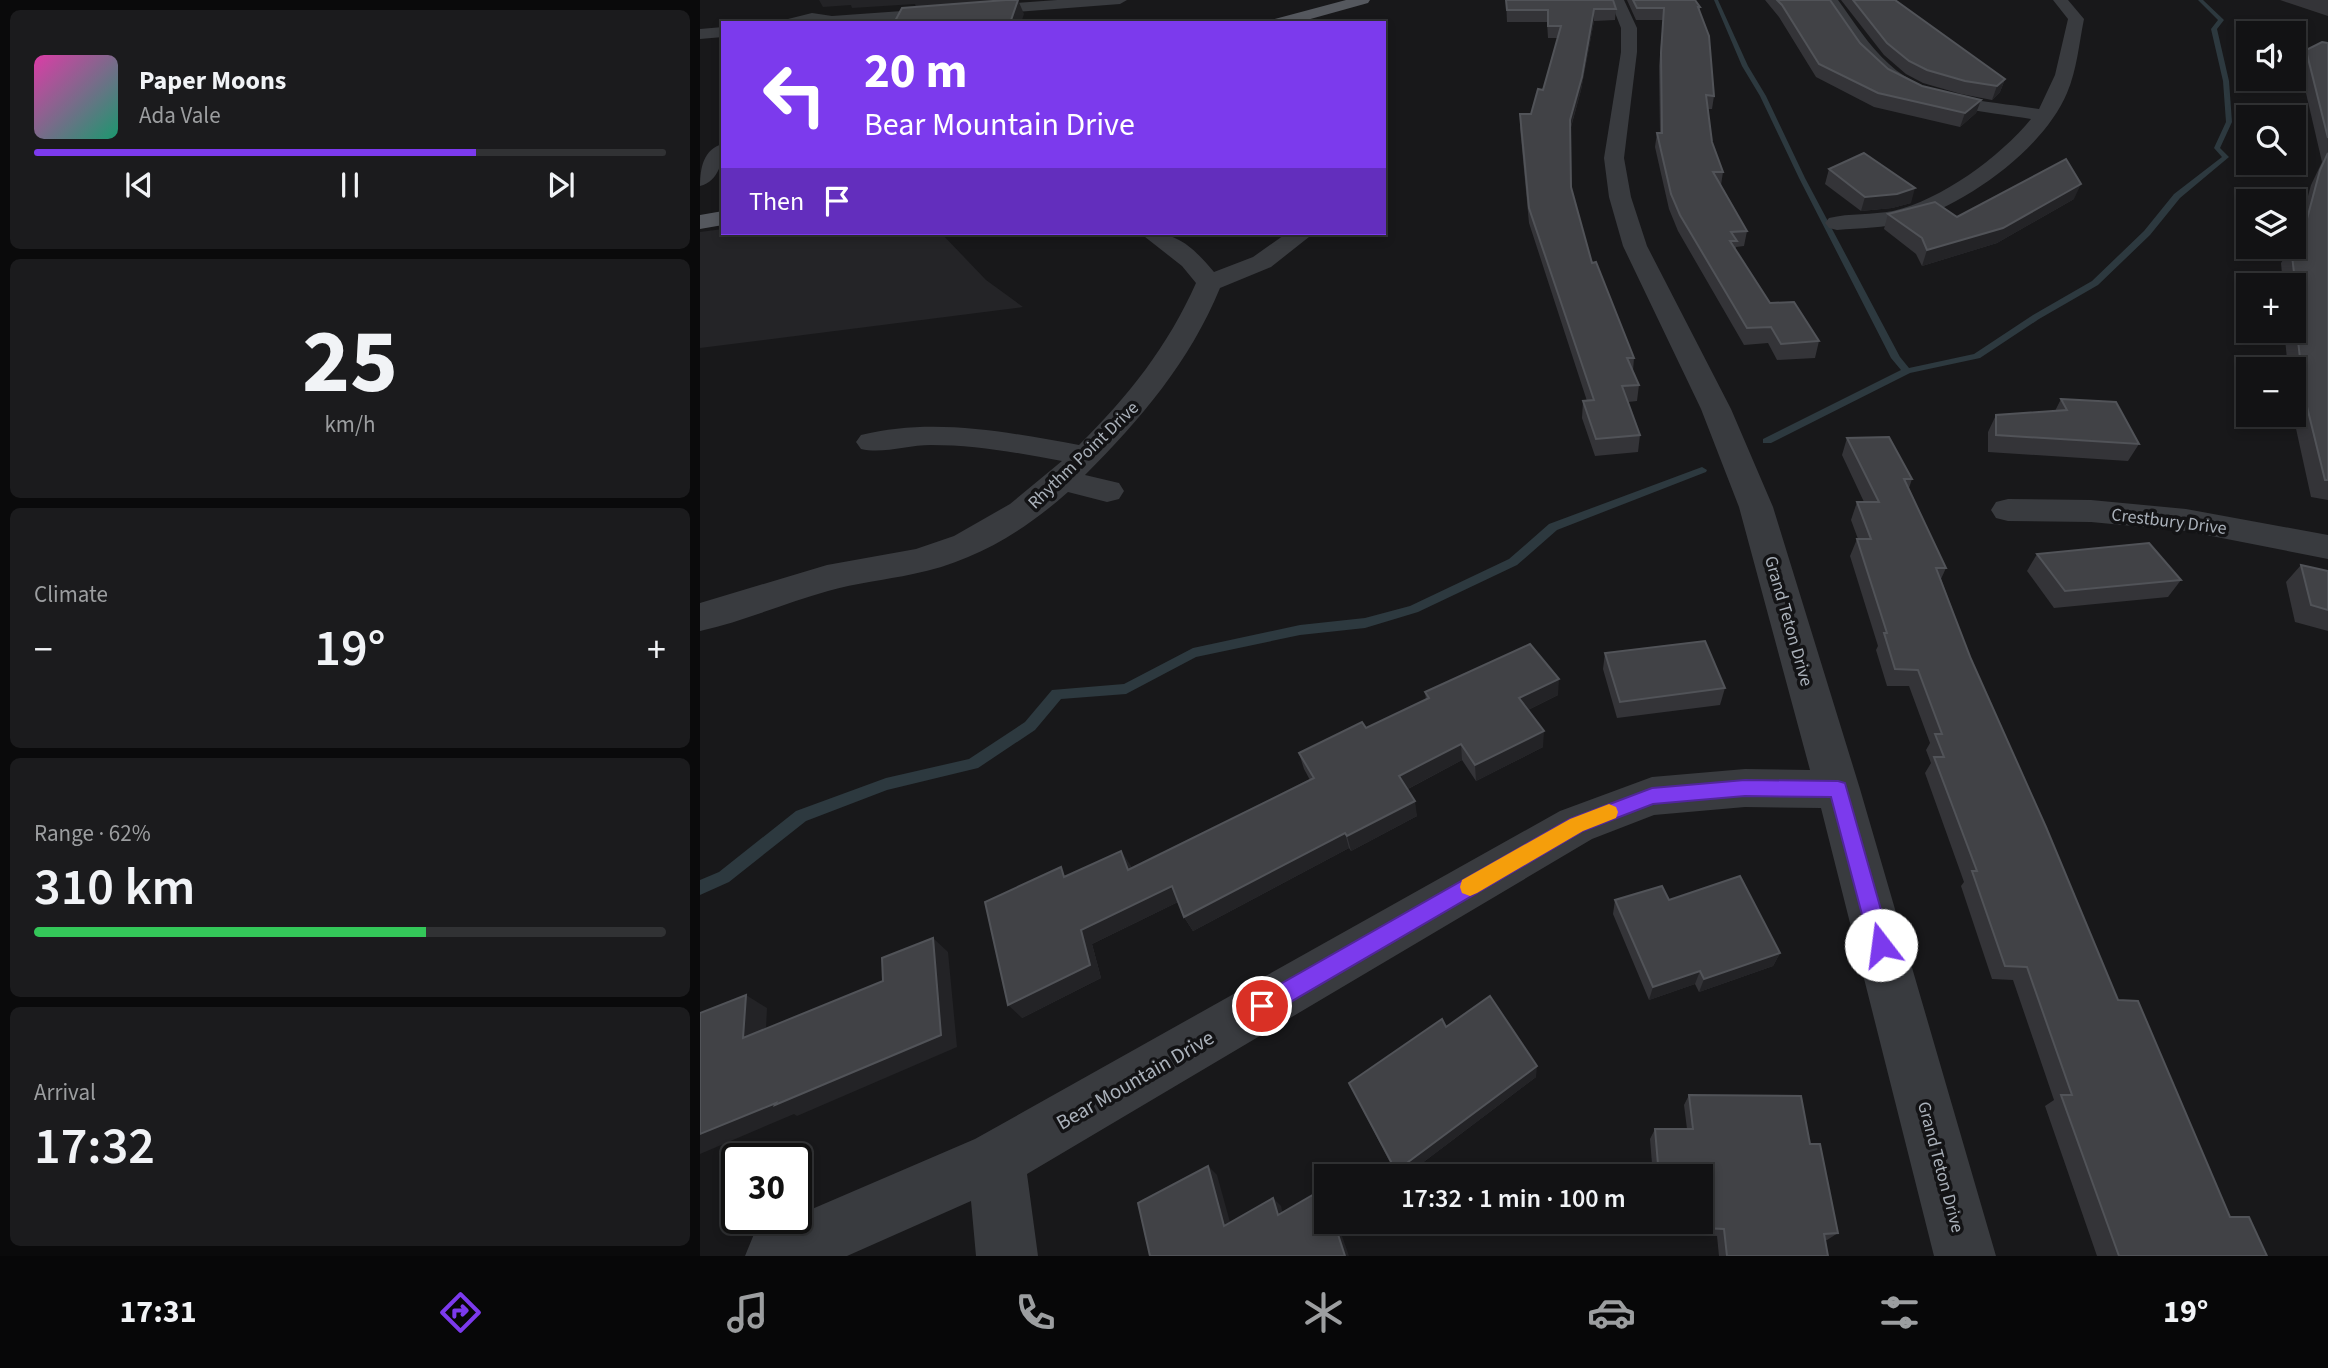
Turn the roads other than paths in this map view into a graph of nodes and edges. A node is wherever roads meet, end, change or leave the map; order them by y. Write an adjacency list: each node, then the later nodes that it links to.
1 (915, 0): 8 (street)
2 (1120, 0): 7 (street)
3 (1363, 0): 12 (main road)
4 (1617, 0): 32 (street, Grand Teton Drive)
5 (1830, 0): 13 (street)
6 (2060, 0): 13 (street)
7 (1095, 1): 8 (street)
8 (905, 15): 11 (street)
9 (799, 21): 10 (street)
10 (826, 21)
11 (841, 21)
12 (1284, 21)
13 (2044, 116): 20 (street)
14 (721, 153): 15 (street)
15 (700, 179)
16 (721, 198): 17 (main road)
17 (700, 202)
18 (721, 218): 19 (main road)
19 (700, 222)
20 (1837, 223)
21 (1155, 235): 23 (street)
22 (1300, 235): 23 (street)
23 (1209, 283): 24 (street); 26 (street, Rhythm Point Drive)
24 (1260, 293)
25 (872, 442): 26 (street)
26 (1086, 456): 27 (street, Rhythm Point Drive)
27 (1062, 480): 28 (street); 31 (street, Rhythm Point Drive)
28 (1107, 491)
29 (2008, 510): 30 (street, Crestbury Drive)
30 (2328, 547)
31 (700, 617)
32 (1838, 789): 33 (street, Bear Mountain Drive); 36 (street, Grand Teton Drive)
33 (996, 1160): 34 (street, Bear Mountain Drive); 35 (street)
34 (776, 1256)
35 (1007, 1256)
36 (1965, 1256)

